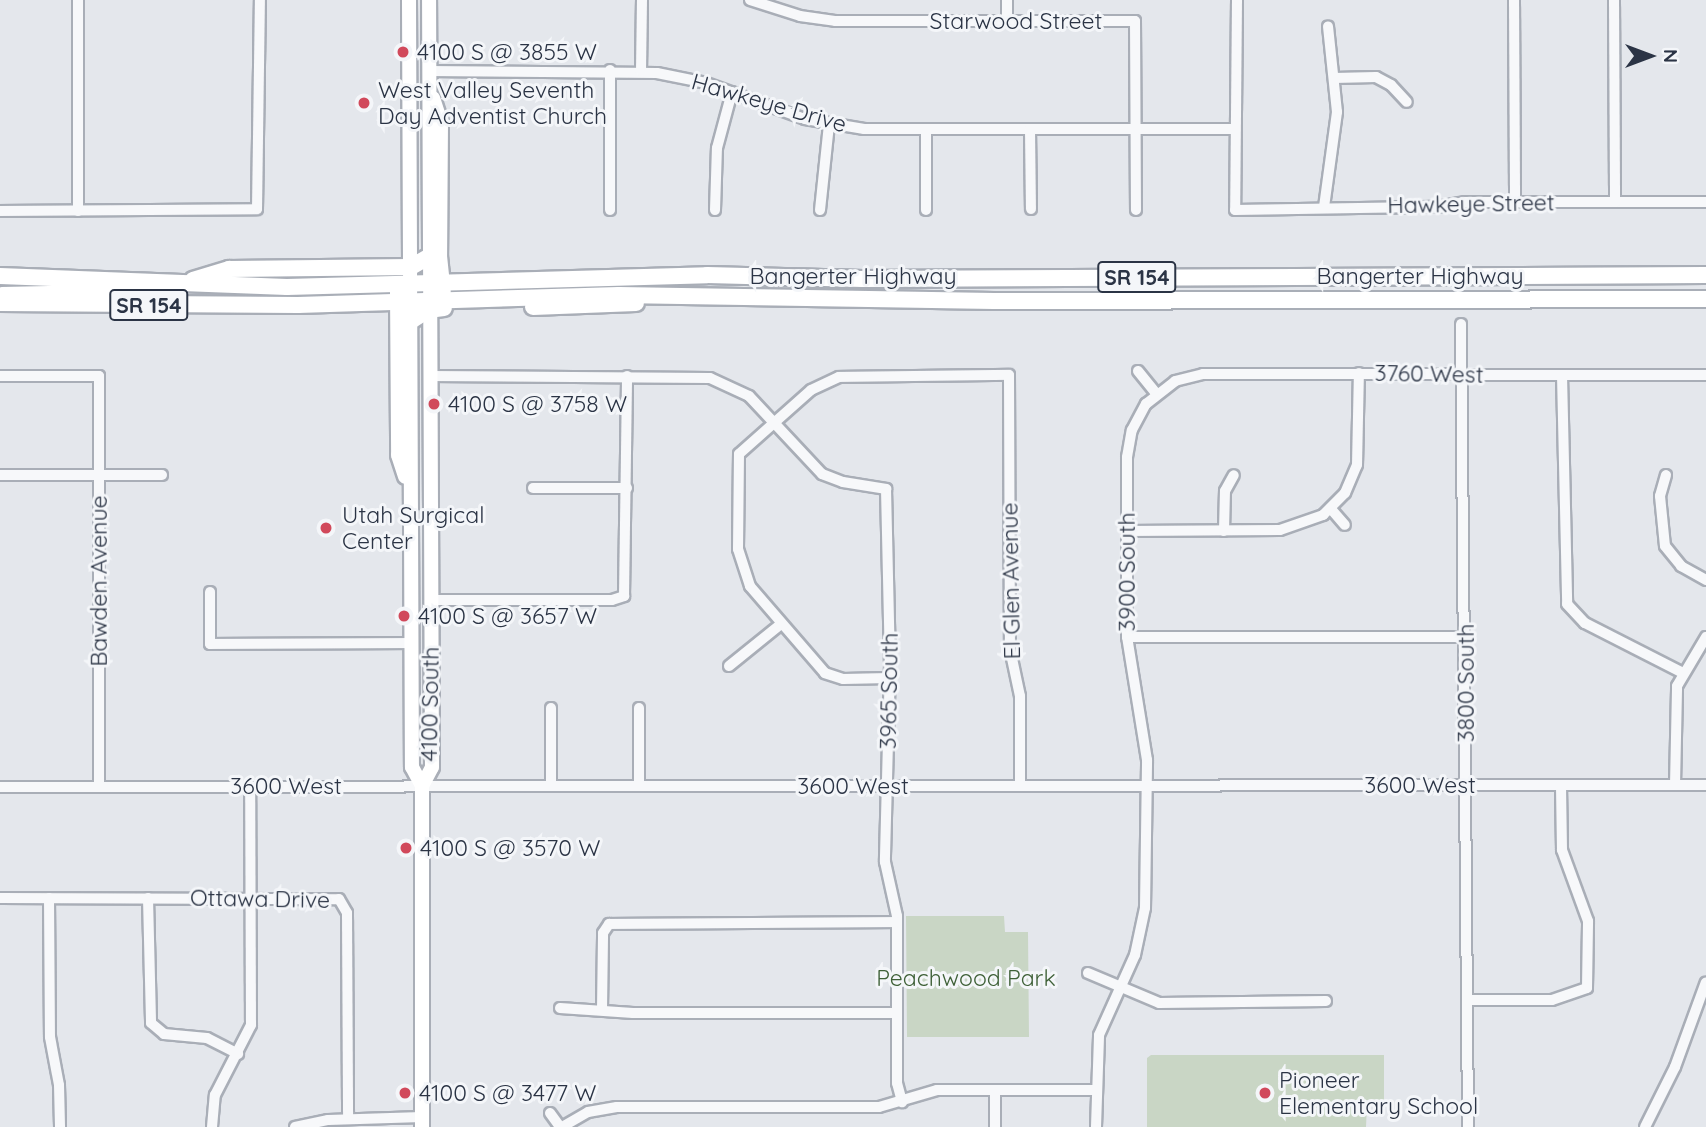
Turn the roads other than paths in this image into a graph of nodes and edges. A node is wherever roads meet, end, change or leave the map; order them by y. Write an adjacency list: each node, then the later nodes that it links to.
1 (78, 0): 39 (street)
2 (260, 0): 39 (street)
3 (410, 0): 41 (main road, 4100 South)
4 (419, 0): 20 (main road)
5 (429, 0): 17 (main road, 4100 South)
6 (642, 0): 18 (street)
7 (750, 0): 13 (street, Starwood Street)
8 (793, 0): 13 (street)
9 (1007, 0): 14 (street)
10 (1237, 0): 27 (street)
11 (1514, 0): 28 (street)
12 (1614, 0): 29 (street)
13 (789, 13): 14 (street, Starwood Street)
14 (1007, 21): 26 (street, Starwood Street)
15 (1328, 26): 19 (street)
16 (610, 70): 17 (street, Hawkeye Drive); 18 (street, Hawkeye Drive); 33 (street)
17 (429, 71): 20 (main road, 4100 South)
18 (641, 71): 21 (street, Hawkeye Drive)
19 (1334, 78): 22 (street); 31 (street)
20 (429, 89): 40 (main road, 4100 South); 47 (main road)
21 (732, 92): 23 (street, Hawkeye Drive); 34 (street)
22 (1408, 102)
23 (829, 124): 24 (street, Hawkeye Drive); 35 (street)
24 (926, 130): 25 (street, Hawkeye Drive); 36 (street)
25 (1030, 130): 26 (street, Hawkeye Drive); 32 (street)
26 (1136, 130): 27 (street, Hawkeye Drive); 37 (street)
27 (1235, 130): 31 (street, Hawkeye Street)
28 (1515, 202): 29 (street, Hawkeye Street); 31 (street, Hawkeye Street)
29 (1615, 202): 30 (street, Hawkeye Street)
30 (1706, 202)
31 (1324, 207)
32 (1031, 209)
33 (610, 210)
34 (715, 210)
35 (820, 210)
36 (926, 210)
37 (1136, 210)
38 (0, 211): 39 (street)
39 (78, 211)
40 (428, 257): 41 (highway); 47 (main road, 4100 South)
41 (411, 267): 45 (highway); 47 (main road, 4100 South)
42 (1706, 275): 44 (highway, Bangerter Highway / SR 154)
43 (0, 276): 45 (highway, Bangerter Highway / SR 154)
44 (863, 279): 47 (highway, Bangerter Highway / SR 154); 48 (highway)
45 (187, 282): 46 (highway); 47 (highway, Bangerter Highway / SR 154)
46 (0, 295)
47 (418, 295): 48 (highway, Bangerter Highway / SR 154); 48 (highway); 50 (highway, Bangerter Highway / SR 154); 51 (highway); 59 (main road, 4100 South); 70 (main road)
48 (663, 295): 49 (highway, Bangerter Highway / SR 154)
49 (1706, 299)
50 (0, 303)
51 (411, 321): 70 (main road, 4100 South)
52 (1461, 324): 55 (street, 3800 South)
53 (1139, 371): 61 (street)
54 (1359, 373): 55 (street, 3760 West); 61 (street, 3760 West); 71 (street)
55 (1463, 374): 56 (street, 3760 West); 80 (street, 3800 South)
56 (1562, 375): 57 (street, 3760 West); 85 (street)
57 (1706, 375)
58 (0, 376): 64 (street, Bawden Avenue)
59 (429, 376): 60 (street); 77 (main road, 4100 South)
60 (627, 376): 62 (street); 69 (street)
61 (1157, 393): 73 (street, 3900 South)
62 (774, 422): 78 (street); 86 (street, 3965 South); 98 (street, El Glen Avenue)
63 (0, 475): 64 (street)
64 (99, 475): 65 (street); 101 (street, Bawden Avenue)
65 (162, 475)
66 (1234, 475): 74 (street)
67 (1667, 475): 75 (street)
68 (533, 488): 69 (street)
69 (627, 488): 77 (street)
70 (410, 489): 82 (main road, 4100 South); 84 (main road)
71 (1331, 509): 72 (street); 74 (street)
72 (1345, 525)
73 (1127, 531): 74 (street); 79 (street, 3900 South)
74 (1224, 531)
75 (1706, 580)
76 (210, 592): 82 (street)
77 (431, 600): 84 (main road, 4100 South)
78 (781, 624): 83 (street); 86 (street)
79 (1127, 637): 80 (street); 99 (street, 3900 South)
80 (1466, 637): 89 (street, 3800 South)
81 (1706, 637): 85 (street)
82 (411, 643): 94 (main road, 4100 South)
83 (729, 666)
84 (431, 670): 94 (main road, 4100 South)
85 (1683, 673): 91 (street)
86 (889, 678): 97 (street, 3965 South)
87 (551, 708): 95 (street)
88 (639, 708): 96 (street)
89 (1467, 785): 90 (street, 3600 West); 99 (street, 3600 West); 112 (street, 3800 South)
90 (1562, 785): 91 (street, 3600 West); 107 (street)
91 (1675, 785): 92 (street, 3600 West)
92 (1706, 785)
93 (250, 786): 94 (street, 3600 West); 101 (street, 3600 West); 103 (street)
94 (422, 786): 95 (street, 3600 West); 123 (main road)
95 (551, 786): 96 (street, 3600 West)
96 (639, 786): 97 (street, 3600 West)
97 (888, 786): 98 (street, 3600 West); 108 (street, 3965 South)
98 (1020, 786): 99 (street, 3600 West)
99 (1146, 786): 111 (street, 3900 South)
100 (0, 787): 101 (street, 3600 West)
101 (99, 787)
102 (1597, 896): 107 (street)
103 (251, 897): 106 (street, Ottawa Drive); 117 (street); 122 (street, Ottawa Drive)
104 (0, 898): 105 (street, Ottawa Drive)
105 (49, 898): 106 (street, Ottawa Drive); 124 (street)
106 (148, 898): 117 (street)
107 (1584, 902): 112 (street)
108 (897, 922): 115 (street); 116 (street, 3965 South)
109 (1088, 973): 111 (street)
110 (1706, 982): 131 (street)
111 (1120, 988): 113 (street); 119 (street, 3900 South)
112 (1468, 1000): 130 (street, 3800 South)
113 (1326, 1002)
114 (560, 1007): 115 (street)
115 (602, 1009): 116 (street)
116 (897, 1013): 120 (street, 3965 South)
117 (238, 1054): 125 (street)
118 (995, 1090): 119 (street); 120 (street); 128 (street)
119 (1096, 1090): 129 (street, 3900 South)
120 (902, 1102): 127 (street)
121 (550, 1113): 127 (street)
122 (348, 1119): 123 (street); 126 (street)
123 (422, 1122)
124 (60, 1127)
125 (212, 1127)
126 (295, 1127)
127 (561, 1127)
128 (995, 1127)
129 (1096, 1127)
130 (1468, 1127)
131 (1645, 1127)

